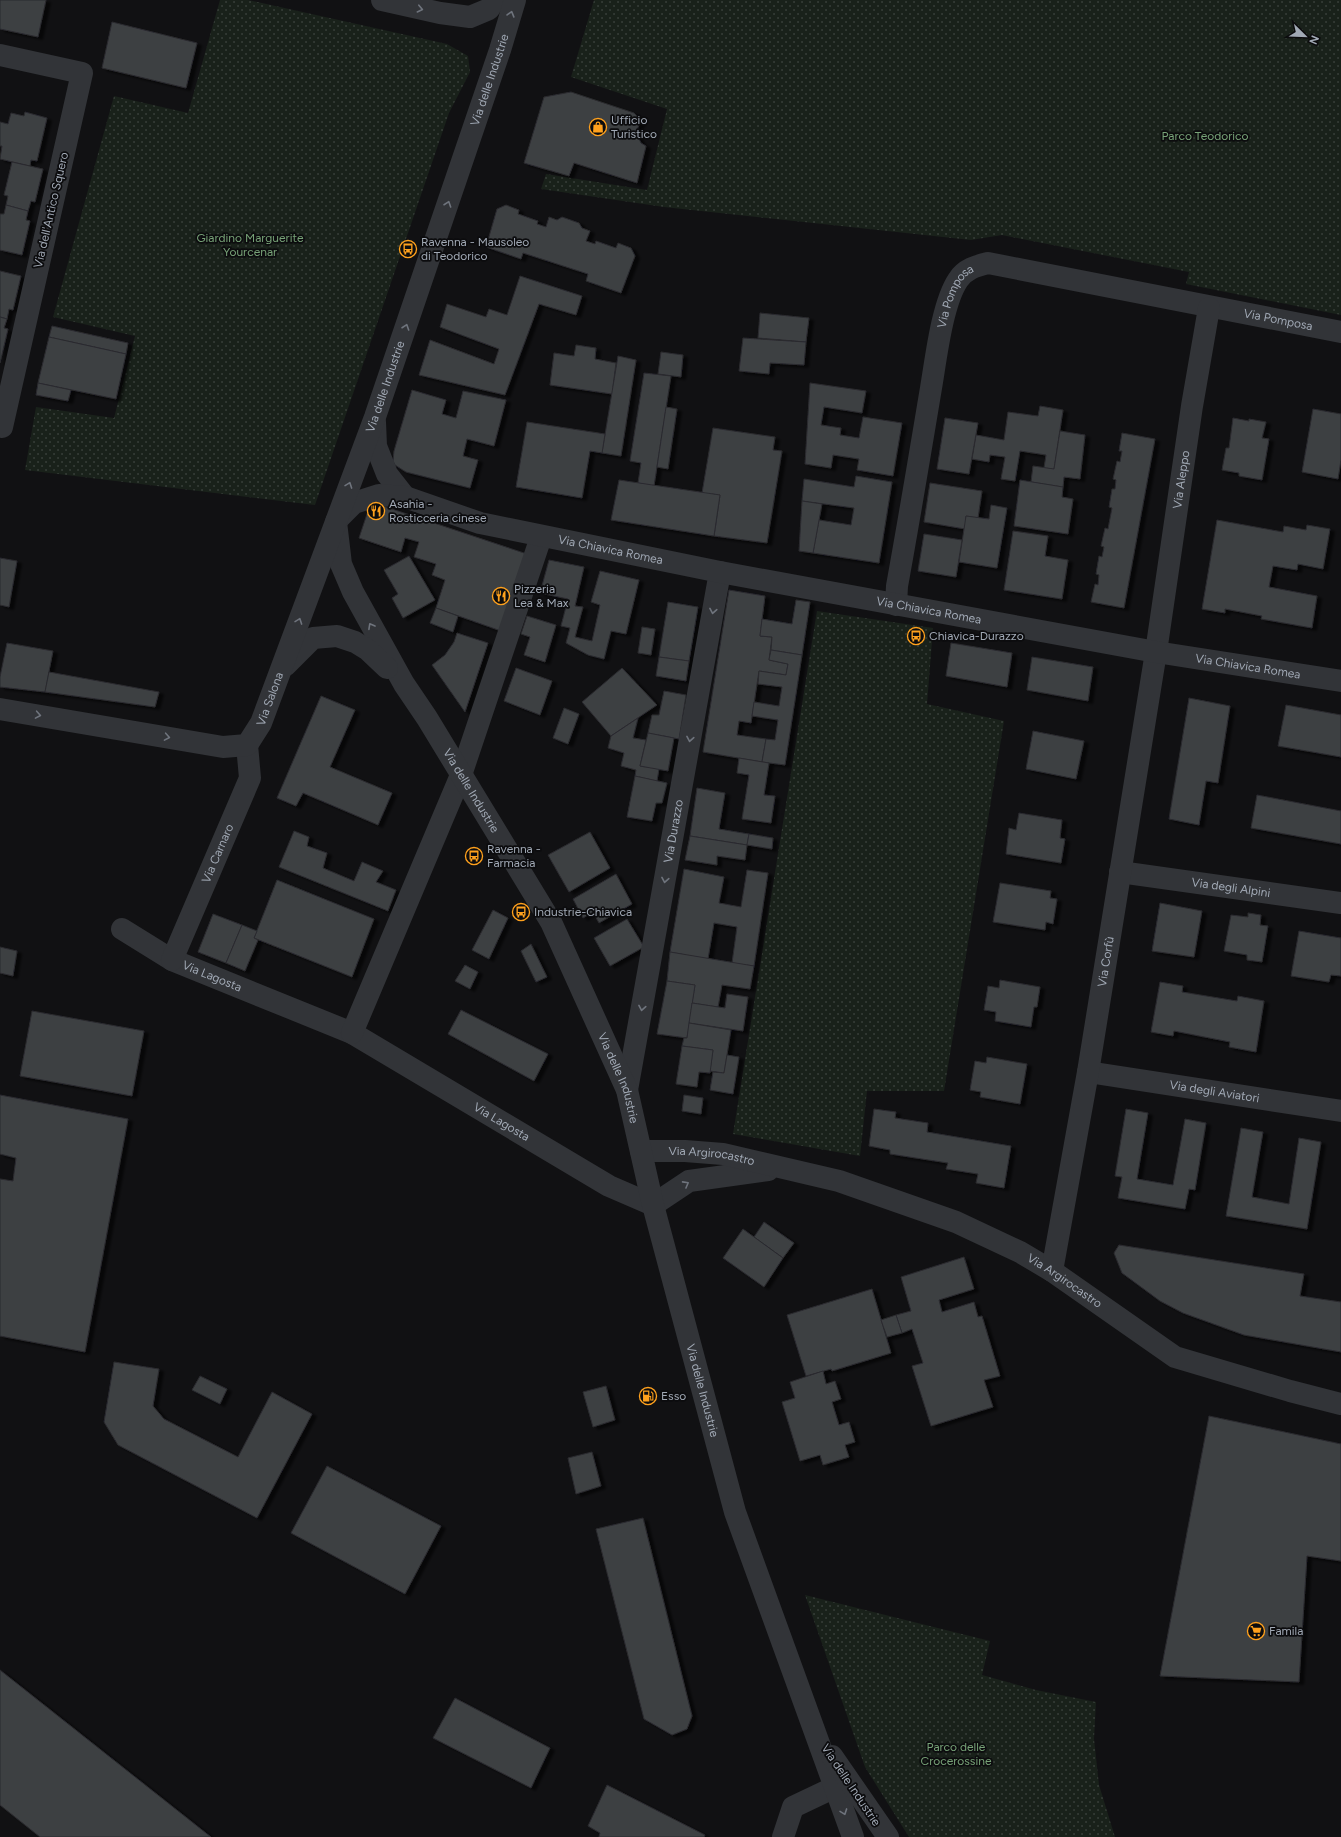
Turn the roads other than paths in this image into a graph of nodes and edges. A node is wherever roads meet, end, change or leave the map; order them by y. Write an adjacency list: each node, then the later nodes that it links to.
1 (382, 0): 2 (street, one-way to 2)
2 (495, 0)
3 (515, 0): 7 (street, Via delle Industrie, one-way to 3)
4 (0, 55): 8 (street, Via dell'Antico Squero)
5 (1209, 308): 6 (street, Via Pomposa); 13 (street, Via Pomposa); 14 (street, Via Aleppo)
6 (1341, 332)
7 (375, 417): 9 (street, Via delle Industrie); 10 (street, Via Salona, one-way to 7)
8 (0, 426)
9 (405, 497): 10 (street); 11 (street, Via Chiavica Romea)
10 (336, 522): 15 (street, Via Salona, one-way to 10); 17 (street, Via delle Industrie, one-way to 10)
11 (541, 537): 12 (street, Via Chiavica Romea); 20 (street, Via Chiavica Romea)
12 (720, 572): 13 (street, Via Chiavica Romea); 27 (street, Via Durazzo, one-way to 27)
13 (896, 605): 14 (street, Via Chiavica Romea)
14 (1156, 652): 16 (street, Via Chiavica Romea); 21 (street, Via Corfù)
15 (280, 670): 17 (street); 19 (street, Via Salona)
16 (1341, 681)
17 (404, 684): 20 (street, Via delle Industrie)
18 (0, 709): 19 (street, one-way to 19)
19 (247, 744): 24 (street, Via Carnaro)
20 (461, 774): 25 (street); 27 (street, Via delle Industrie)
21 (1120, 872): 22 (street, Via degli Alpini); 26 (street, Via Corfù)
22 (1341, 903)
23 (122, 929): 24 (street, Via Lagosta)
24 (172, 960): 25 (street, Via Lagosta)
25 (352, 1033): 31 (street, Via Lagosta)
26 (1088, 1072): 28 (street, Via degli Aviatori); 32 (street, Via Corfù)
27 (627, 1090): 29 (street, Via delle Industrie)
28 (1341, 1111)
29 (641, 1151): 30 (street, Via Argirocastro); 31 (street, Via delle Industrie)
30 (781, 1168): 31 (street, Via Argirocastro, one-way to 30); 32 (street, Via Argirocastro)
31 (653, 1205): 34 (street, Via delle Industrie)
32 (1052, 1271): 33 (street, Via Argirocastro)
33 (1341, 1404)
34 (815, 1732): 35 (street, Via delle Industrie); 36 (street, Via delle Industrie)
35 (835, 1787): 36 (street); 37 (street); 38 (street, Via delle Industrie, one-way to 38)
36 (861, 1798): 39 (street, Via delle Industrie)
37 (784, 1837)
38 (853, 1837)
39 (888, 1837)

